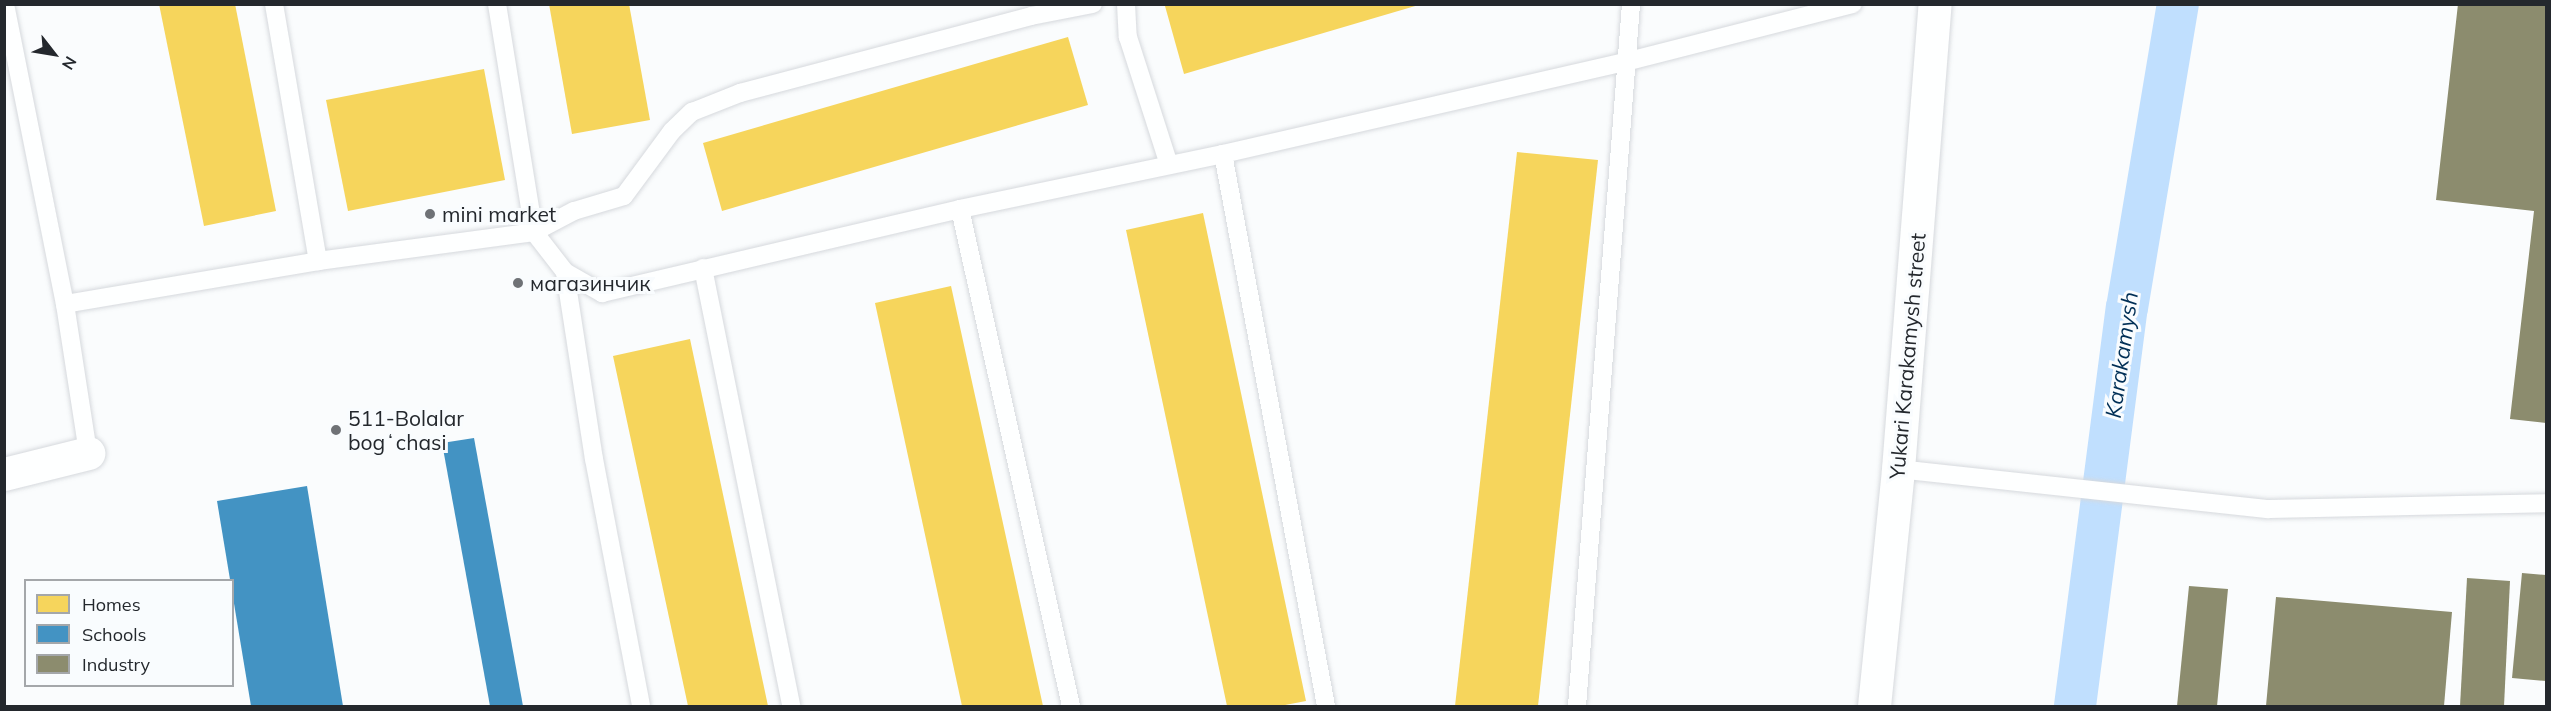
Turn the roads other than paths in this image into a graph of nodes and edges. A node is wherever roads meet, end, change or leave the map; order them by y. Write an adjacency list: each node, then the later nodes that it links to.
1 (5, 4): 18 (lane)
2 (274, 4): 15 (lane)
3 (497, 4): 14 (lane)
4 (1093, 4): 9 (lane)
5 (1126, 4): 12 (lane)
6 (1631, 4): 10 (lane)
7 (1853, 4): 10 (lane)
8 (1935, 4): 20 (street, Yukari Karakamysh street)
9 (1030, 10): 14 (lane)
10 (1625, 62): 11 (lane); 27 (lane)
11 (1223, 154): 12 (lane); 26 (lane)
12 (1169, 165): 13 (lane)
13 (960, 209): 16 (lane); 25 (lane)
14 (534, 232): 15 (lane); 17 (lane)
15 (318, 261): 18 (lane)
16 (703, 268): 17 (lane); 24 (lane)
17 (565, 272): 23 (lane)
18 (65, 304): 19 (lane)
19 (88, 453): 21 (street)
20 (1898, 469): 22 (lane); 28 (street, Yukari Karakamysh street)
21 (4, 474)
22 (2547, 502)
23 (641, 706)
24 (791, 706)
25 (1071, 706)
26 (1326, 706)
27 (1577, 706)
28 (1874, 706)

